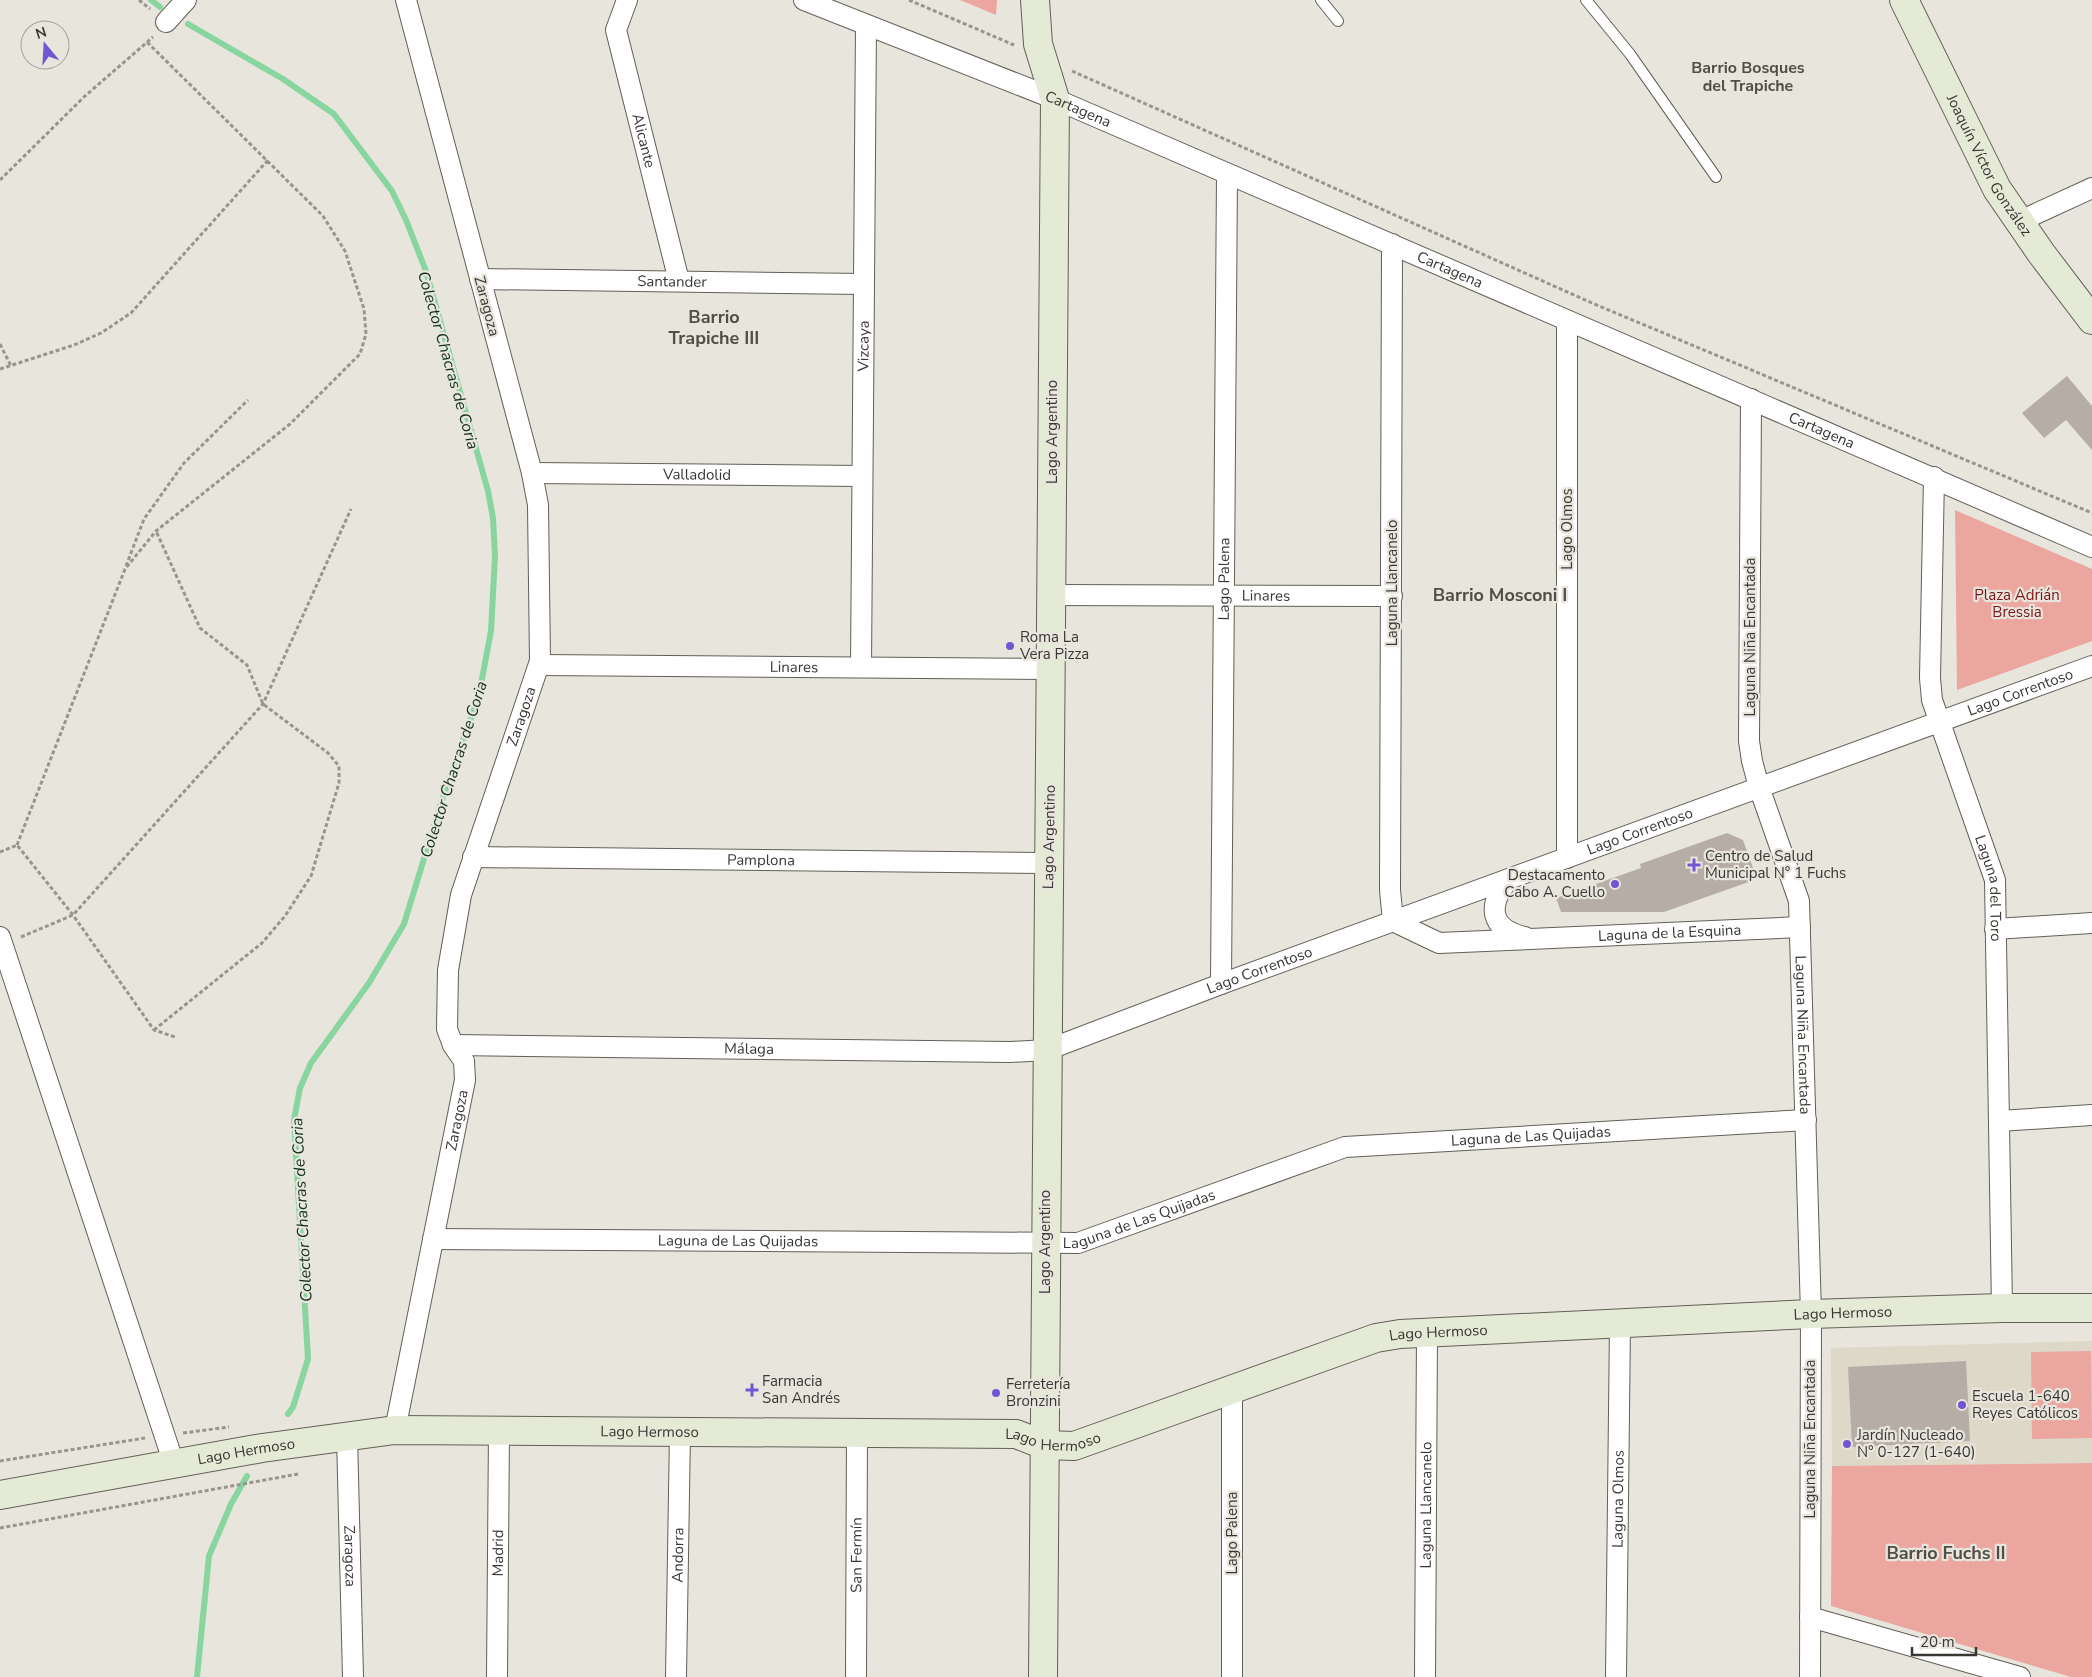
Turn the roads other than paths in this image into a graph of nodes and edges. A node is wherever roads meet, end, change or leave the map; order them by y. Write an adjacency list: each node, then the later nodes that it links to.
1 (186, 0): 10 (street)
2 (406, 0): 18 (street, Zaragoza)
3 (627, 0): 19 (street, Alicante)
4 (804, 0): 11 (street, Cartagena)
5 (1035, 0): 12 (street, Lago Argentino)
6 (1321, 0): 9 (lane)
7 (1586, 0): 14 (lane)
8 (1904, 0): 16 (street, Joaquín Víctor González)
9 (1338, 21)
10 (166, 22)
11 (866, 25): 12 (street, Cartagena); 20 (street, Vizcaya)
12 (1055, 99): 13 (street, Cartagena); 28 (street, Lago Argentino)
13 (1227, 175): 17 (street, Cartagena); 29 (street, Lago Palena)
14 (1716, 177)
15 (2092, 188): 16 (street)
16 (2018, 222): 21 (street, Joaquín Víctor González)
17 (1392, 244): 22 (street, Cartagena); 30 (street, Laguna Llancanelo)
18 (480, 280): 19 (street, Santander); 24 (street, Zaragoza)
19 (680, 281): 20 (street, Santander)
20 (864, 284): 25 (street, Vizcaya)
21 (2092, 320)
22 (1566, 321): 23 (street, Cartagena); 38 (street, Lago Olmos)
23 (1751, 399): 26 (street, Cartagena); 36 (street, Laguna Niña Encantada)
24 (532, 473): 25 (street, Valladolid); 31 (street, Zaragoza)
25 (862, 476): 33 (street, Vizcaya)
26 (1934, 477): 27 (street, Cartagena); 35 (street, Laguna del Toro)
27 (2092, 547)
28 (1051, 595): 29 (street, Linares); 34 (street, Lago Argentino)
29 (1224, 595): 30 (street, Linares); 47 (street, Lago Palena)
30 (1392, 596): 41 (street, Laguna Llancanelo)
31 (539, 666): 33 (street, Linares); 37 (street, Zaragoza)
32 (2092, 666): 35 (street, Lago Correntoso)
33 (860, 668): 34 (street, Linares)
34 (1050, 669): 39 (street, Lago Argentino)
35 (1939, 723): 36 (street, Lago Correntoso); 44 (street, Laguna del Toro)
36 (1760, 787): 38 (street, Lago Correntoso); 43 (street, Laguna Niña Encantada)
37 (473, 856): 39 (street, Pamplona); 48 (street, Zaragoza)
38 (1566, 858): 40 (street, Lago Correntoso)
39 (1048, 863): 49 (street, Lago Argentino)
40 (1509, 879): 41 (street, Lago Correntoso); 45 (street, Laguna de la Esquina)
41 (1393, 921): 45 (street, Laguna de la Esquina); 47 (street, Lago Correntoso)
42 (2092, 923): 44 (street)
43 (1800, 927): 45 (street, Laguna de la Esquina); 51 (street, Laguna Niña Encantada)
44 (1995, 929): 52 (street, Laguna del Toro)
45 (1539, 939)
46 (1, 941): 67 (street)
47 (1221, 984): 49 (street, Lago Correntoso)
48 (453, 1045): 49 (street, Málaga); 53 (street, Zaragoza)
49 (1047, 1050): 54 (street, Lago Argentino)
50 (2092, 1115): 52 (street)
51 (1806, 1120): 54 (street, Laguna de Las Quijadas); 57 (street, Laguna Niña Encantada)
52 (1999, 1121): 55 (street, Laguna del Toro)
53 (434, 1239): 54 (street, Laguna de Las Quijadas); 61 (street, Zaragoza)
54 (1045, 1245): 66 (street, Lago Argentino)
55 (2002, 1308): 56 (street, Lago Hermoso); 57 (street, Lago Hermoso)
56 (2092, 1308)
57 (1811, 1314): 58 (street, Lago Hermoso); 69 (street, Laguna Niña Encantada)
58 (1620, 1323): 59 (street, Lago Hermoso); 77 (street, Laguna Olmos)
59 (1426, 1332): 60 (street, Lago Hermoso); 76 (street, Laguna Llancanelo)
60 (1232, 1390): 66 (street, Lago Hermoso); 75 (street, Lago Palena)
61 (395, 1430): 62 (street, Lago Hermoso); 65 (street, Lago Hermoso)
62 (499, 1430): 63 (street, Lago Hermoso); 71 (street, Madrid)
63 (680, 1432): 64 (street, Lago Hermoso); 72 (street, Andorra)
64 (857, 1433): 66 (street, Lago Hermoso); 73 (street, San Fermín)
65 (347, 1436): 67 (street, Lago Hermoso); 70 (street, Zaragoza)
66 (1044, 1445): 74 (street, Lago Argentino)
67 (174, 1464): 68 (street, Lago Hermoso)
68 (0, 1495)
69 (1810, 1617): 78 (street, Laguna Niña Encantada); 79 (street)
70 (353, 1677)
71 (497, 1677)
72 (676, 1677)
73 (856, 1677)
74 (1043, 1677)
75 (1232, 1677)
76 (1426, 1677)
77 (1616, 1677)
78 (1810, 1677)
79 (2020, 1677)

